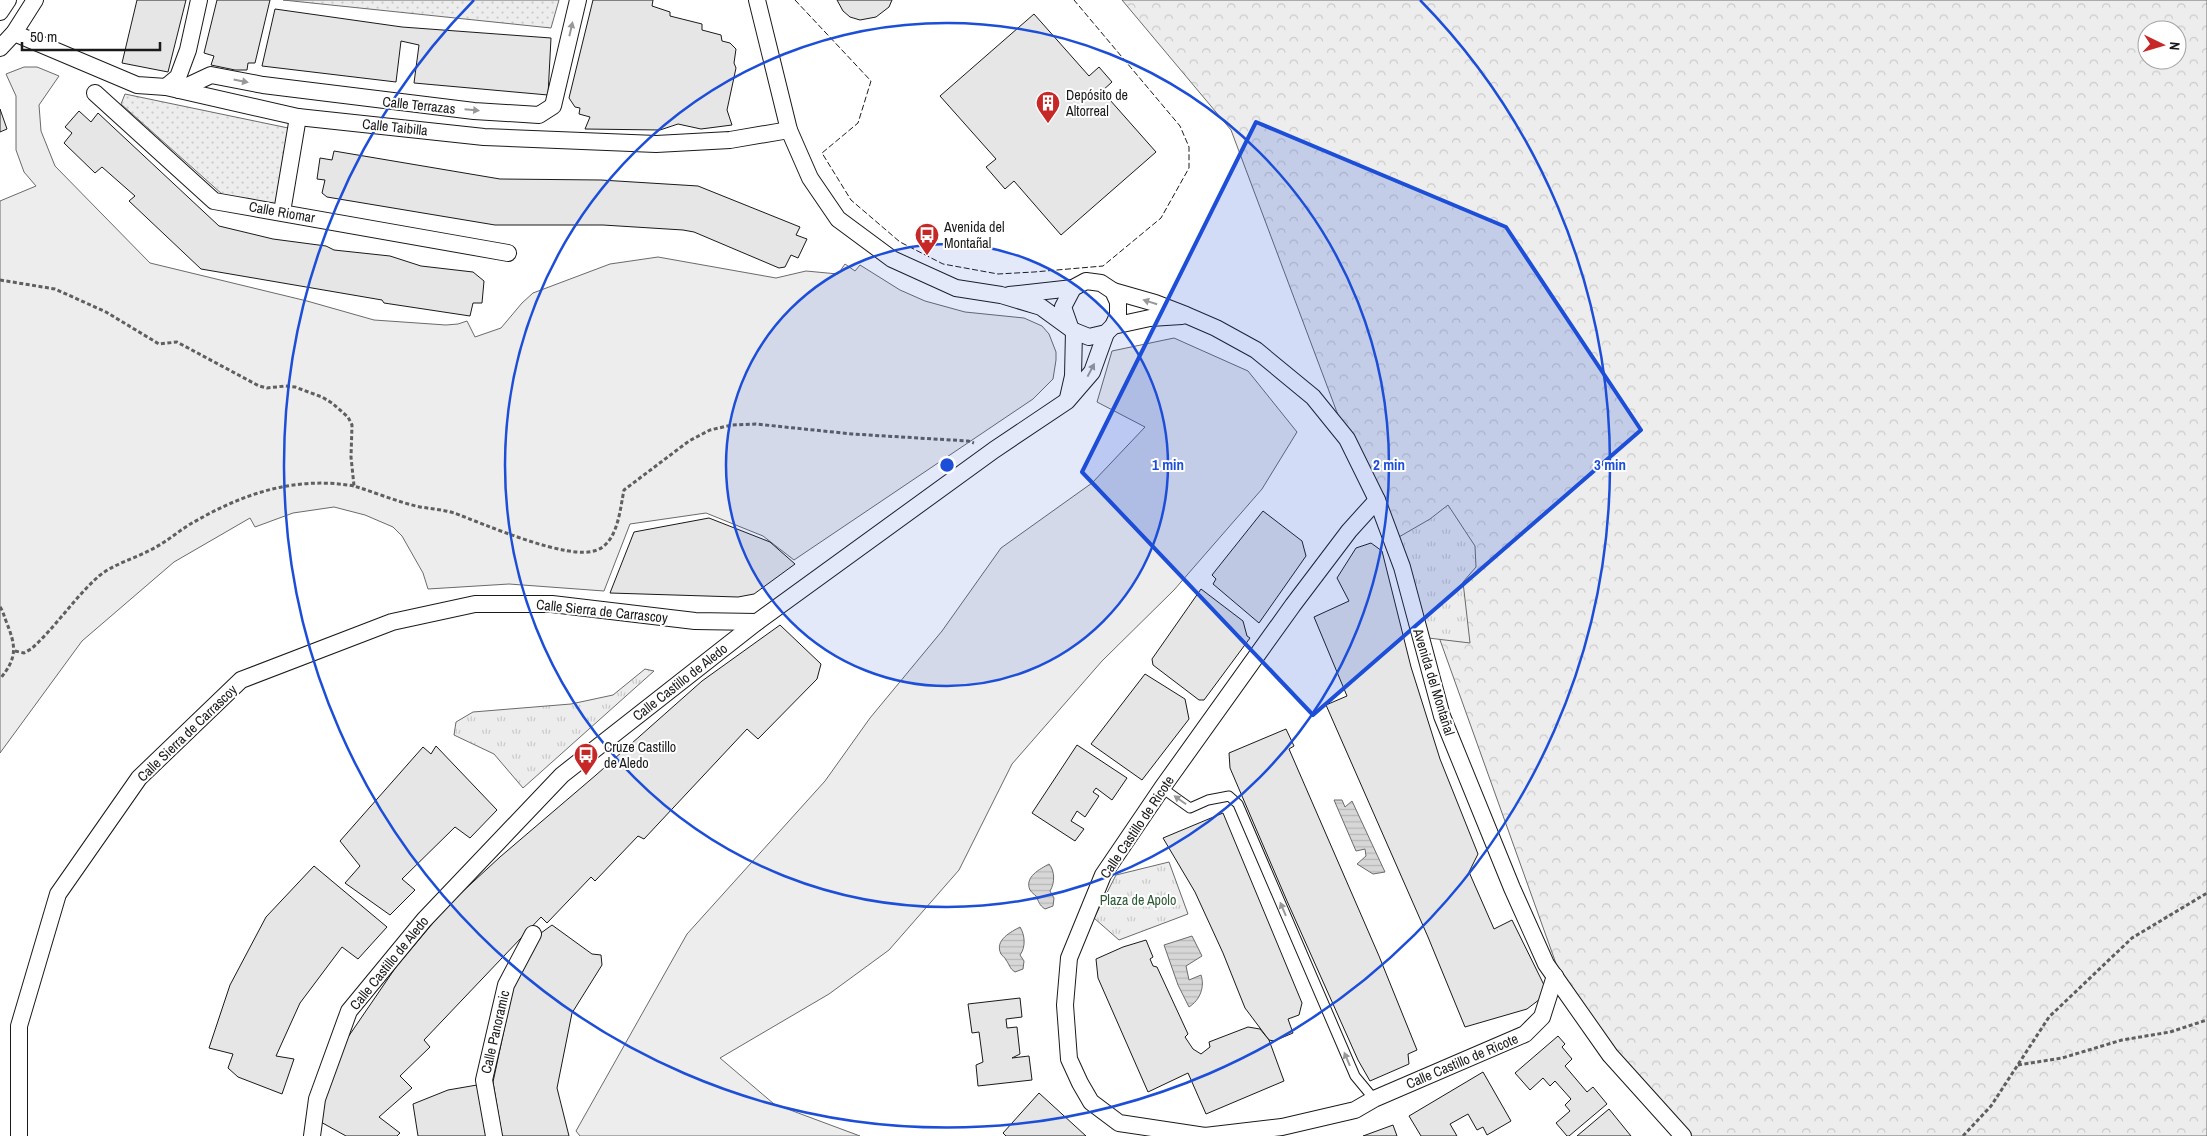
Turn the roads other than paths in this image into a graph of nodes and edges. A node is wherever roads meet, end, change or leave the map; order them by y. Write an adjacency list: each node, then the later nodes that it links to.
1 (8, 0): 6 (street)
2 (35, 0): 7 (street)
3 (200, 0): 9 (street)
4 (578, 0): 10 (street, Calle Terrazas, one-way to 4)
5 (757, 0): 14 (street)
6 (0, 12)
7 (14, 33): 8 (street); 11 (street, Calle Taibilla)
8 (0, 48)
9 (188, 50): 10 (street); 11 (street)
10 (211, 75): 11 (street)
11 (172, 88): 13 (street, Calle Taibilla)
12 (95, 92): 15 (street, Calle Riomar)
13 (298, 116): 14 (street, Calle Taibilla); 15 (street)
14 (788, 130): 19 (street)
15 (282, 212): 16 (street, Calle Riomar)
16 (508, 253)
17 (1073, 288): 18 (street); 19 (street); 21 (street)
18 (1112, 291): 20 (street, Avenida del Montañal, one-way to 18); 22 (street)
19 (1001, 295): 21 (street)
20 (1186, 315): 22 (street, Avenida del Montañal); 24 (street, Avenida del Montañal)
21 (1072, 329): 22 (street); 23 (street)
22 (1109, 329): 23 (street, Calle Castillo de Aledo, one-way to 22)
23 (1067, 401): 25 (street, Calle Castillo de Aledo)
24 (1377, 500): 26 (street, Calle Castillo de Ricote); 28 (street, Avenida del Montañal)
25 (757, 622): 30 (street, Calle Castillo de Aledo); 31 (street, Calle Sierra de Carrascoy)
26 (1162, 788): 29 (lane, one-way to 26); 29 (street, Calle Castillo de Ricote)
27 (533, 934): 32 (street, Calle Panoramic)
28 (1554, 976): 29 (street, Calle Castillo de Ricote); 33 (street, Avenida del Montañal)
29 (1374, 1099)
30 (316, 1134)
31 (19, 1136)
32 (494, 1136)
33 (1683, 1136)

